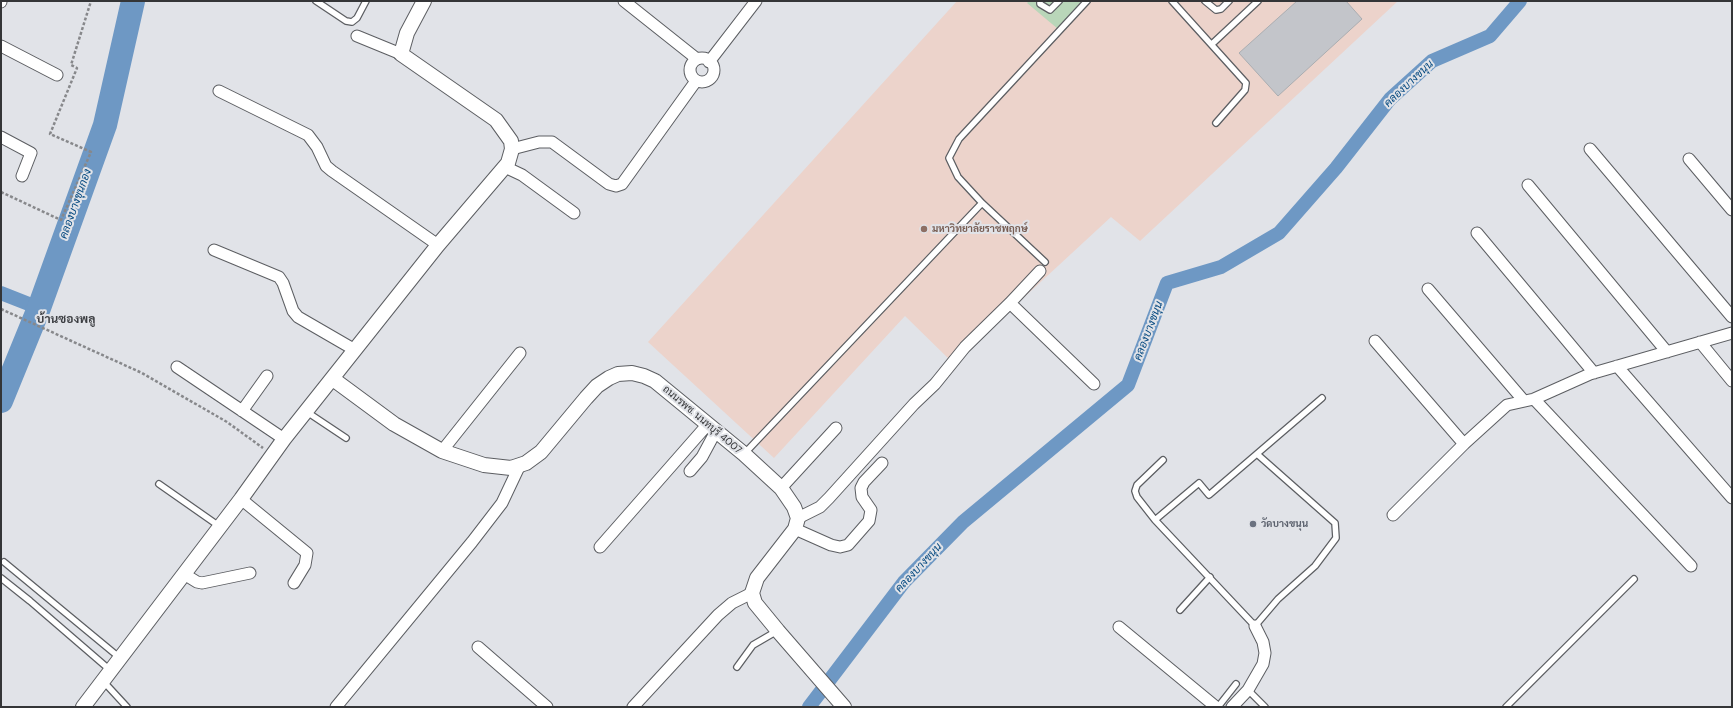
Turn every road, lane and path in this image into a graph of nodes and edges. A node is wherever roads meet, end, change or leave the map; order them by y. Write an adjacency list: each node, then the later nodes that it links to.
1 (91, 1): 31 (path)
2 (316, 1): 3 (lane)
3 (366, 1)
4 (424, 1): 17 (street)
5 (624, 1): 18 (street)
6 (756, 1): 19 (street)
7 (1040, 1): 8 (lane)
8 (1059, 1)
9 (1087, 1): 32 (lane)
10 (1172, 1): 15 (lane)
11 (1205, 1): 12 (lane)
12 (1229, 1)
13 (1258, 1): 15 (lane)
14 (357, 36): 17 (street)
15 (1212, 44): 23 (lane)
16 (1, 46): 20 (street)
17 (401, 54): 25 (street)
18 (697, 59): 19 (street); 21 (street)
19 (709, 62): 21 (street)
20 (57, 75)
21 (696, 81): 25 (street)
22 (219, 91): 36 (street)
23 (1216, 123)
24 (1, 138): 29 (street)
25 (512, 149): 28 (street)
26 (1590, 149): 42 (street)
27 (1689, 159): 33 (street)
28 (505, 167): 34 (street); 36 (street)
29 (22, 176)
30 (1528, 185): 47 (street)
31 (1, 192)
32 (982, 203): 38 (lane); 66 (lane)
33 (1732, 210)
34 (574, 213)
35 (1478, 233): 51 (street)
36 (438, 245): 46 (street)
37 (214, 250): 46 (street)
38 (1043, 266): 40 (street)
39 (1428, 289): 57 (street)
40 (1010, 303): 55 (street); 79 (street)
41 (1, 309): 68 (path)
42 (1732, 317)
43 (1732, 333): 45 (street)
44 (1375, 341): 64 (street)
45 (1700, 342): 47 (street); 54 (street)
46 (355, 350): 53 (street)
47 (1667, 352): 49 (street)
48 (520, 354): 65 (street)
49 (1617, 366): 51 (street); 75 (street)
50 (177, 367): 58 (street)
51 (1594, 373): 57 (street)
52 (267, 376): 58 (street)
53 (333, 379): 59 (street); 65 (street)
54 (1732, 381)
55 (1094, 384)
56 (1322, 398): 67 (lane)
57 (1529, 400): 64 (street); 83 (street)
58 (242, 411): 63 (street)
59 (307, 412): 62 (lane); 63 (street)
60 (712, 427): 66 (street, ถนนรพช. นนทบุรี 4007); 71 (street, ถนนรพช. นนทบุรี 4007); 72 (street); 81 (street)
61 (836, 428): 74 (street)
62 (346, 438)
63 (284, 439): 68 (street)
64 (1464, 444): 77 (street)
65 (442, 451): 71 (street)
66 (744, 454): 74 (street, ถนนรพช. นนทบุรี 4007)
67 (1257, 454): 78 (lane); 92 (lane)
68 (273, 455): 76 (street)
69 (1163, 460): 78 (lane)
70 (882, 463): 79 (street)
71 (519, 467): 104 (street)
72 (690, 471)
73 (158, 484): 80 (lane)
74 (781, 488): 79 (street, ถนนรพช. นนทบุรี 4007)
75 (1732, 498)
76 (241, 499): 80 (street); 89 (street)
77 (1393, 515)
78 (1155, 520): 86 (lane)
79 (796, 523): 90 (street)
80 (219, 526): 85 (street)
81 (600, 547)
82 (4, 562): 96 (lane)
83 (1691, 566)
84 (250, 573): 85 (street)
85 (184, 574): 96 (street)
86 (1210, 577): 91 (lane); 92 (lane)
87 (1, 578): 98 (lane)
88 (1634, 579): 110 (lane)
89 (294, 583)
90 (752, 593): 94 (street); 106 (street)
91 (1180, 610)
92 (1255, 626): 100 (street)
93 (1119, 627): 107 (street)
94 (778, 631): 97 (lane); 101 (street)
95 (478, 647): 105 (street)
96 (120, 658): 98 (street)
97 (737, 666)
98 (107, 676): 102 (street); 103 (lane)
99 (1236, 684): 107 (lane)
100 (1248, 690): 108 (street); 109 (lane)
101 (843, 705)
102 (83, 707)
103 (127, 707)
104 (336, 707)
105 (547, 707)
106 (633, 707)
107 (1217, 707)
108 (1232, 707)
109 (1265, 707)
110 (1506, 707)

